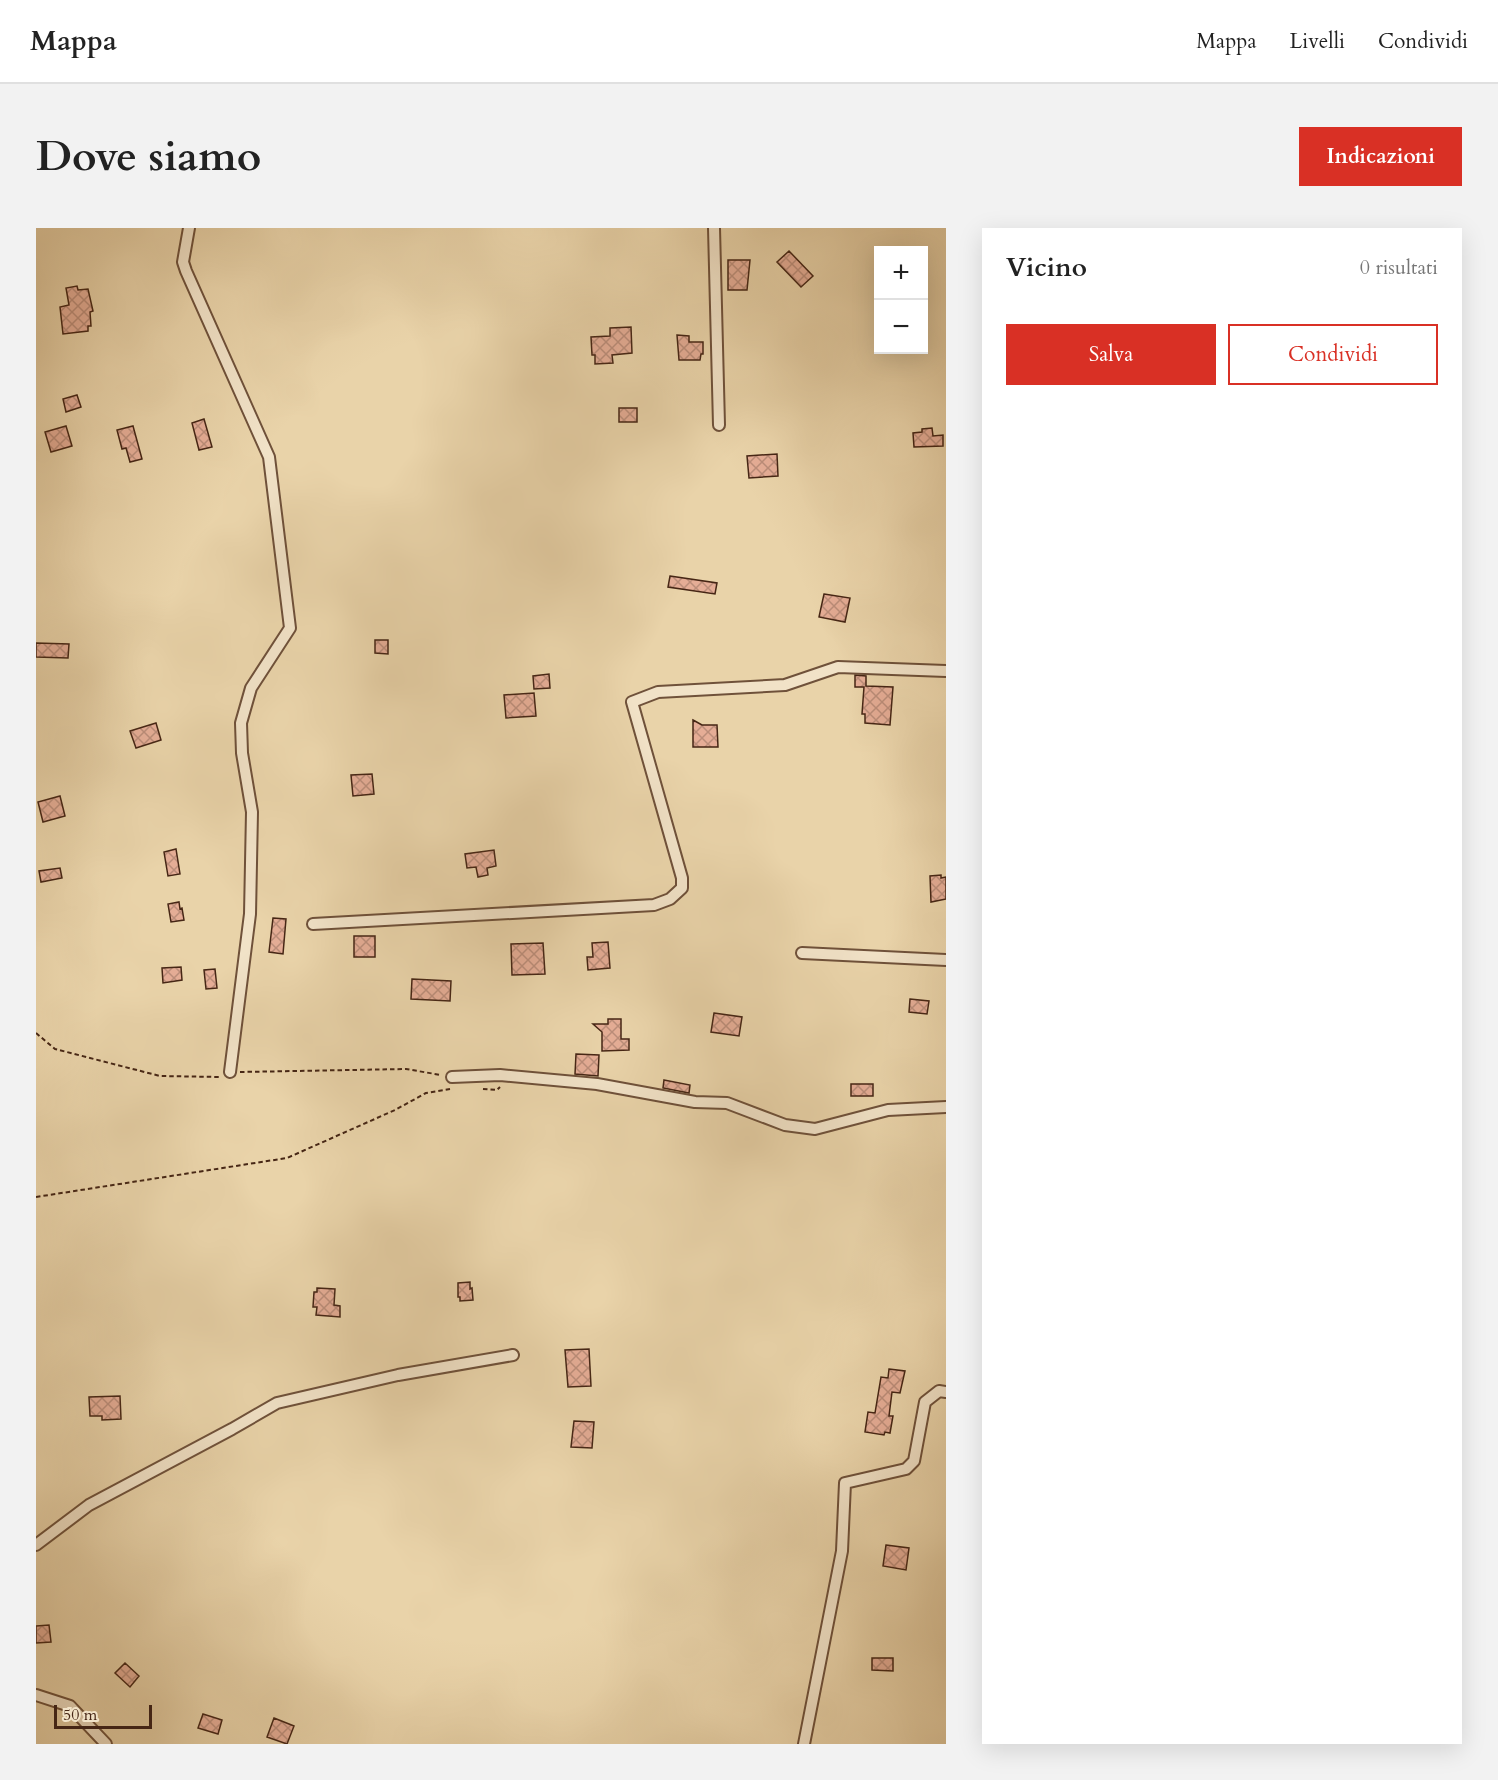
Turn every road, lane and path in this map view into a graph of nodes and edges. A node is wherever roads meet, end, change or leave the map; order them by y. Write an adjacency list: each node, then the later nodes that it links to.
1 (189, 228): 8 (street)
2 (714, 228): 3 (street)
3 (719, 425)
4 (946, 671): 5 (street)
5 (313, 924)
6 (801, 953): 7 (street)
7 (946, 960)
8 (230, 1072)
9 (452, 1077): 10 (street)
10 (515, 1077): 12 (path); 13 (street)
11 (459, 1087): 14 (path)
12 (478, 1088)
13 (946, 1107)
14 (36, 1197)
15 (513, 1355): 17 (street)
16 (946, 1392): 20 (street)
17 (36, 1545)
18 (36, 1695): 19 (street)
19 (106, 1744)
20 (804, 1744)

